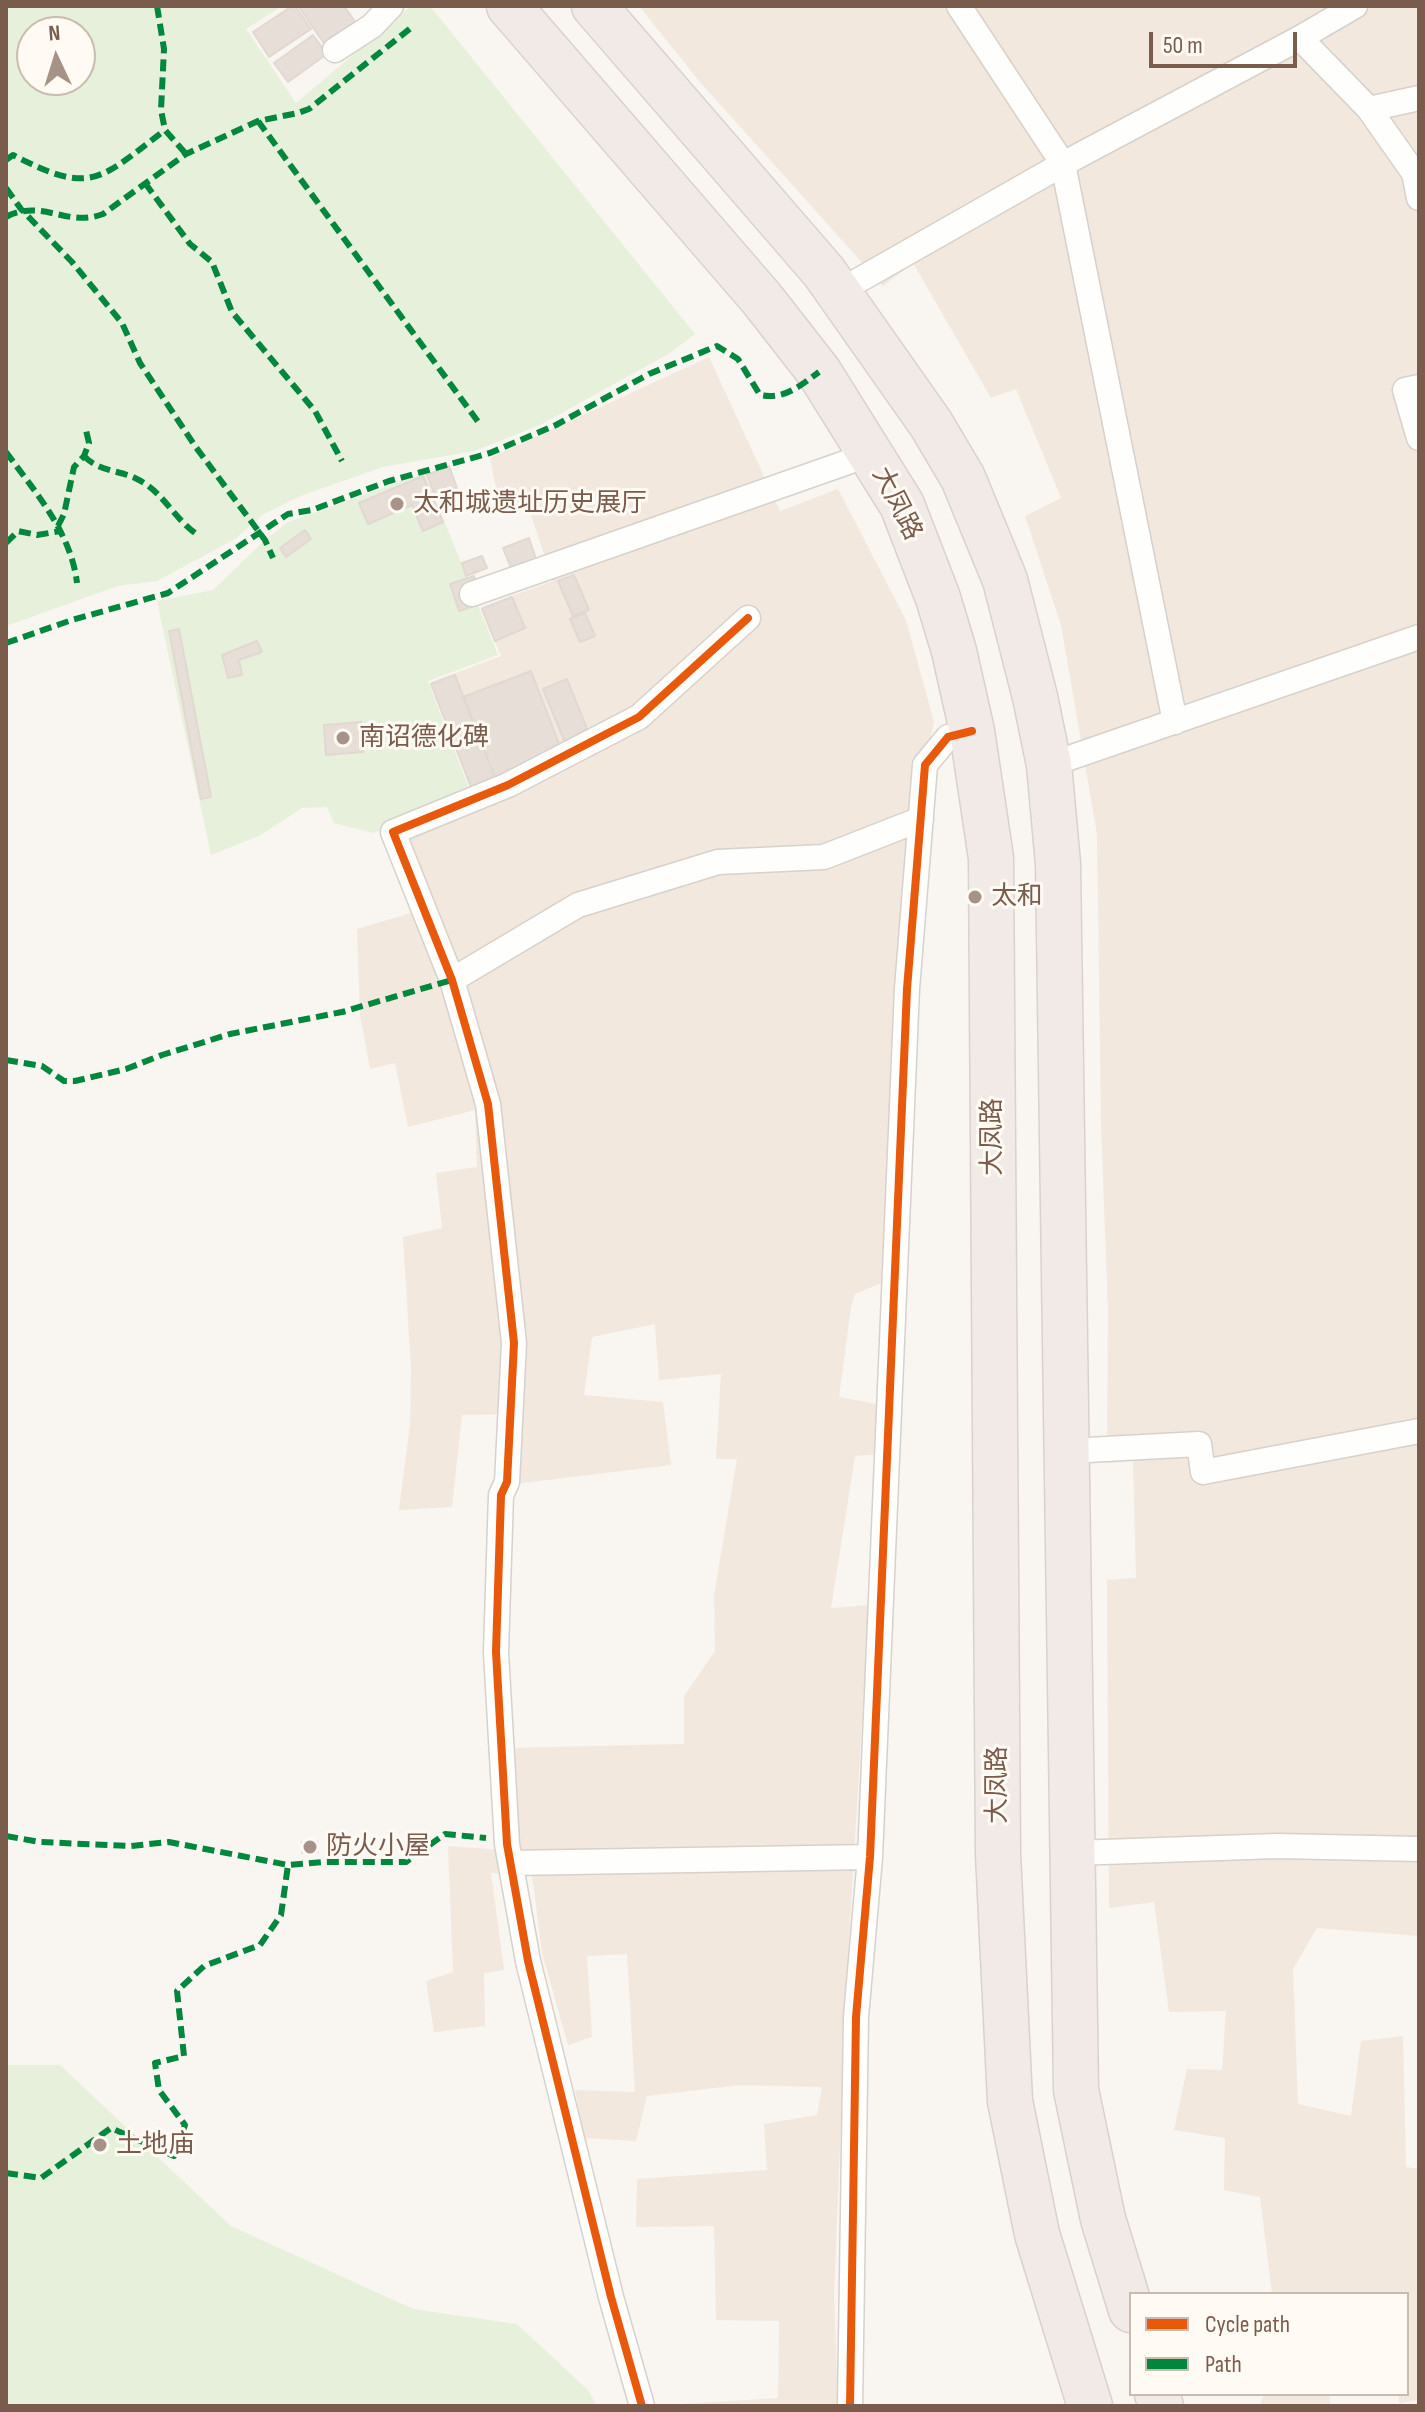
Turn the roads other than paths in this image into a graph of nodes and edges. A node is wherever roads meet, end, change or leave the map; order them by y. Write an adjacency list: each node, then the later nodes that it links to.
1 (509, 6): 15 (highway, 大凤路)
2 (594, 6): 12 (highway)
3 (959, 6): 10 (street)
4 (1355, 6): 6 (street)
5 (399, 8): 7 (street)
6 (1300, 38): 9 (street); 10 (street)
7 (335, 50)
8 (1419, 98): 9 (street)
9 (1369, 109): 11 (street)
10 (1063, 164): 12 (street); 19 (street)
11 (1419, 198)
12 (838, 292): 21 (highway)
13 (1419, 387): 14 (street)
14 (1419, 438)
15 (867, 448): 16 (street); 20 (highway, 大凤路)
16 (472, 594)
17 (748, 618): 23 (street)
18 (1419, 637): 19 (street)
19 (1175, 722): 21 (street)
20 (972, 731): 22 (street); 33 (highway, 大凤路)
21 (1049, 765): 25 (highway)
22 (921, 819): 23 (street); 29 (street)
23 (452, 980): 26 (street)
24 (1419, 1431): 25 (street)
25 (1069, 1451): 28 (highway)
26 (501, 1848): 29 (street); 31 (street)
27 (1419, 1849): 28 (street)
28 (1074, 1853): 30 (highway)
29 (870, 1857): 32 (street)
30 (1129, 2304)
31 (642, 2406)
32 (850, 2406)
33 (1090, 2406)

